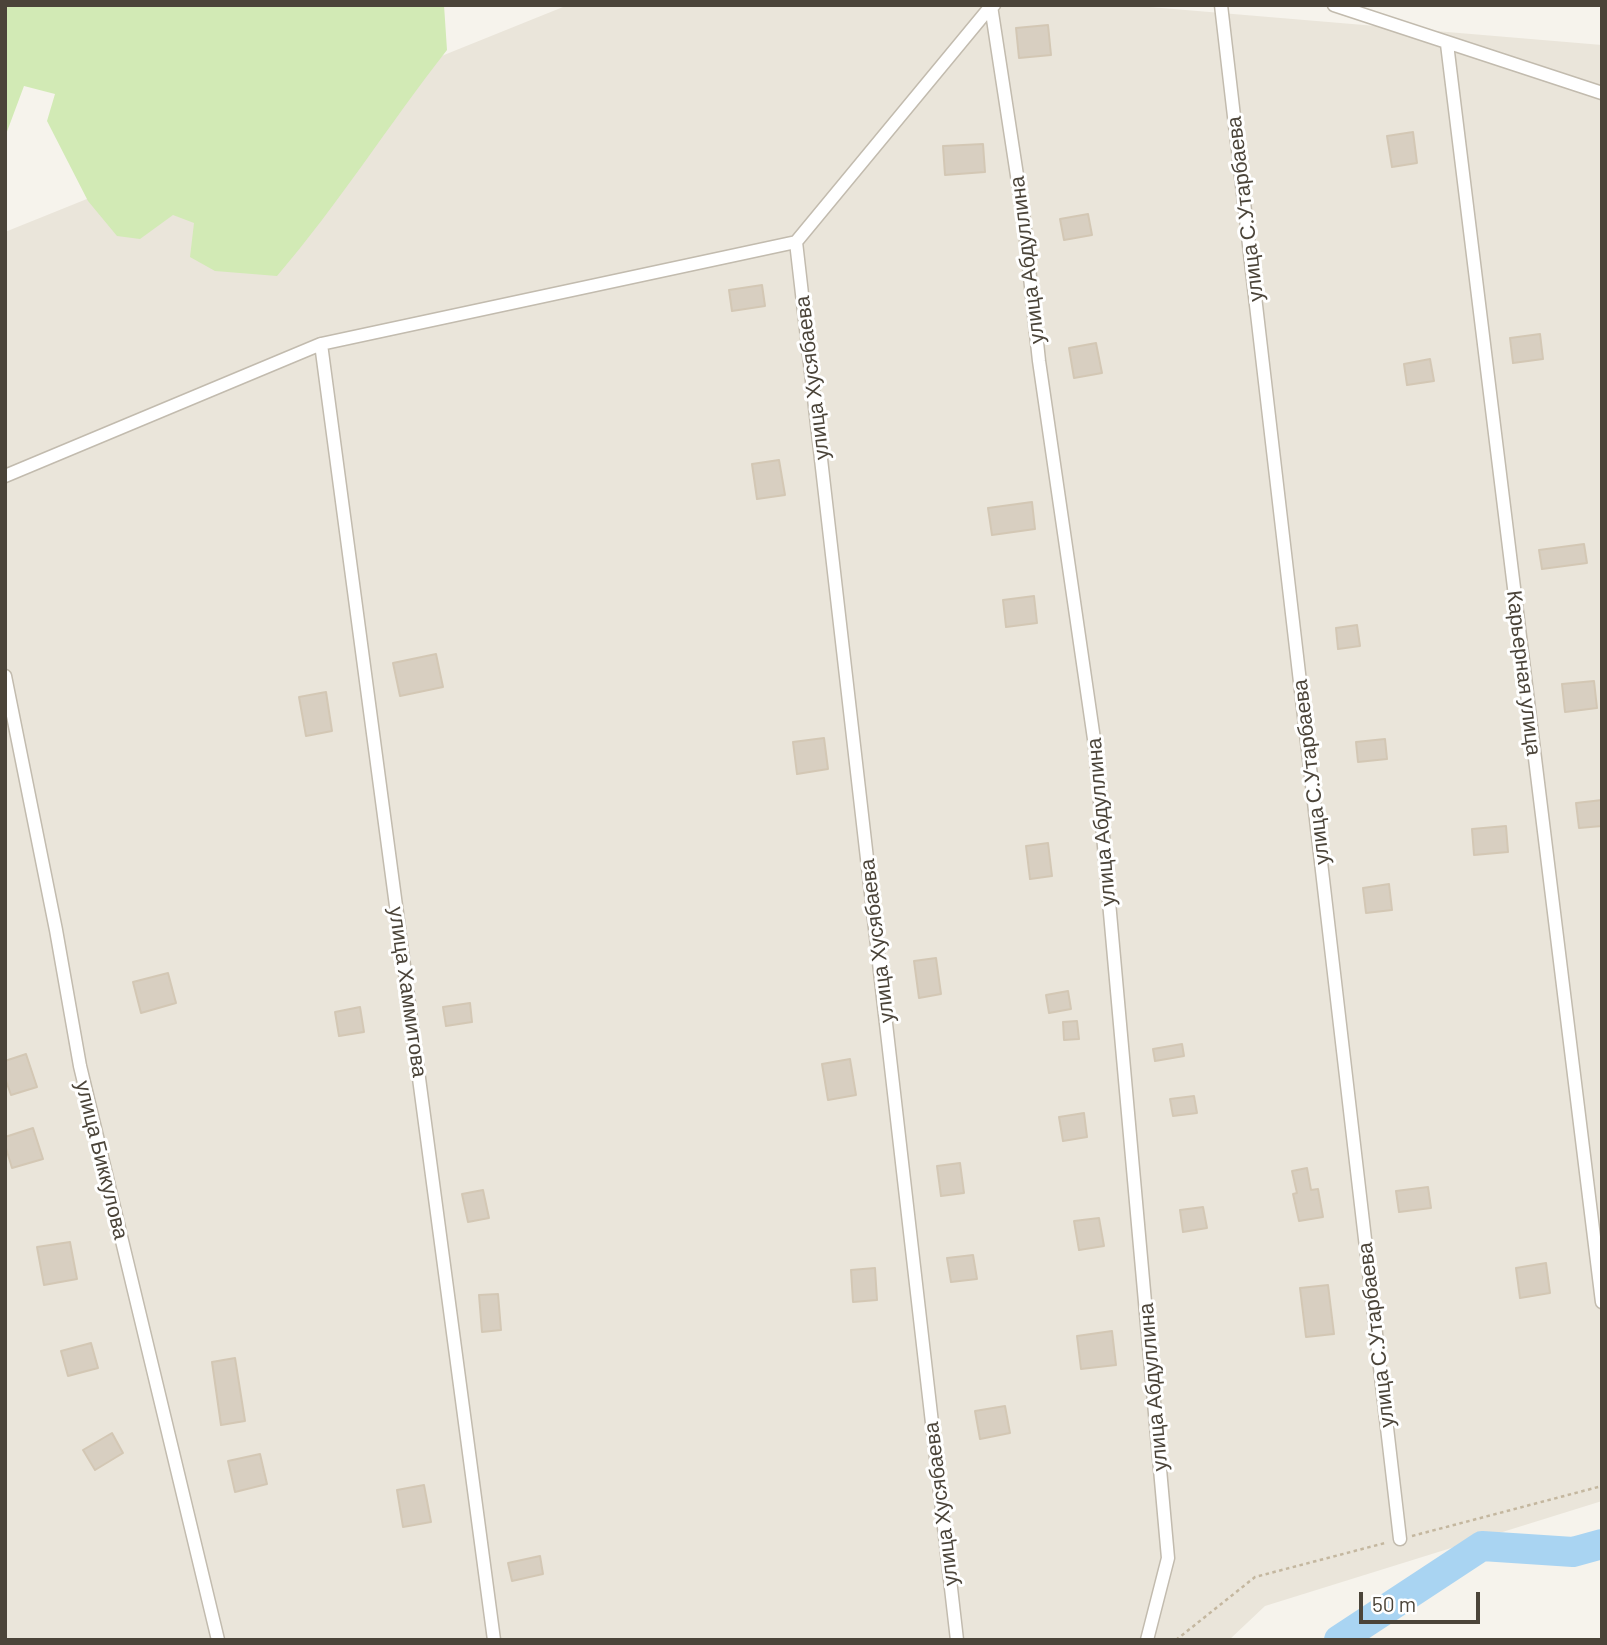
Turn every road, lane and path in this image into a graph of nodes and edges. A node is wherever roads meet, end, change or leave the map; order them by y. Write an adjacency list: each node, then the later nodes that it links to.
1 (1222, 5): 12 (street, улица С.Утарбаева)
2 (1334, 5): 4 (street)
3 (993, 6): 6 (street); 16 (street, улица Абдуллина)
4 (1447, 44): 5 (street); 10 (street, Карьерная улица)
5 (1602, 93)
6 (796, 242): 7 (street); 15 (street, улица Хусябаева)
7 (321, 344): 8 (street); 14 (street, улица Хаммитова)
8 (5, 477)
9 (5, 676): 13 (street, улица Биккулова)
10 (1602, 1302)
11 (1602, 1486): 12 (path)
12 (1400, 1539): 17 (path)
13 (218, 1640)
14 (494, 1640)
15 (957, 1640)
16 (1147, 1640)
17 (1176, 1640)

